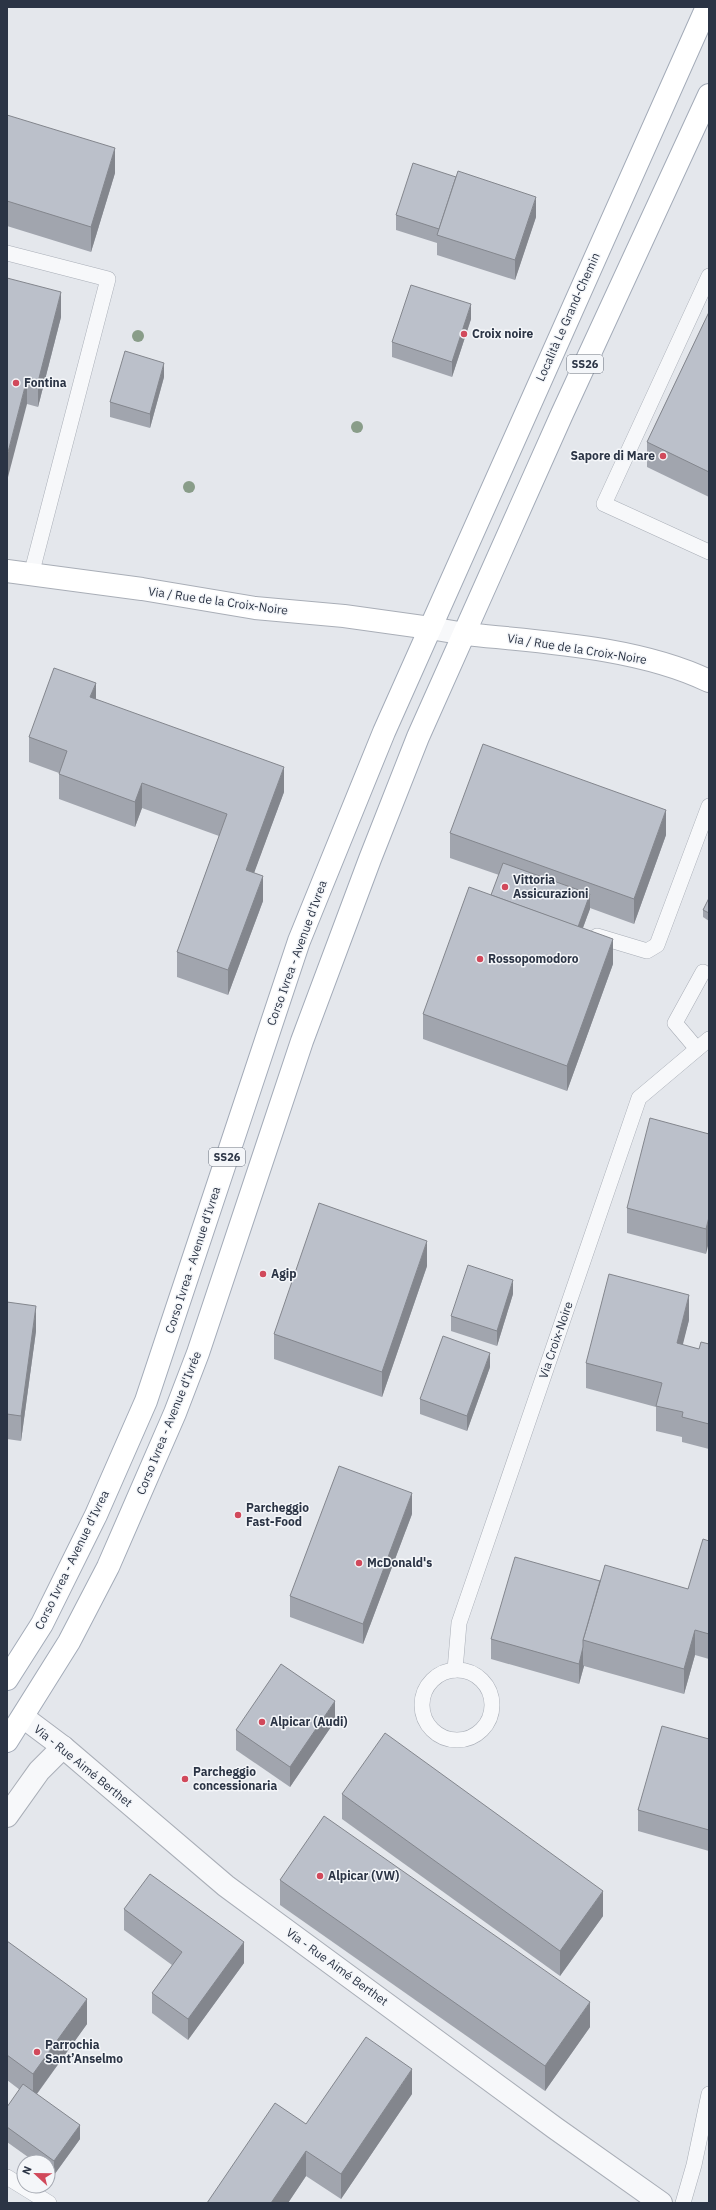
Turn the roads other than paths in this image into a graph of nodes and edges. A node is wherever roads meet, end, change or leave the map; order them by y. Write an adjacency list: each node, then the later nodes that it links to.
1 (707, 7): 8 (main road, Località Le Grand-Chemin / SS26)
2 (709, 95): 9 (main road, SS26)
3 (7, 253): 7 (lane)
4 (709, 276): 5 (lane)
5 (709, 552)
6 (7, 571): 7 (main road, Via / Rue de la Croix-Noire)
7 (31, 575): 8 (main road, Via / Rue de la Croix-Noire)
8 (430, 628): 9 (street); 17 (main road, Corso Ivrea - Avenue d'Ivrea / SS26)
9 (465, 634): 10 (main road, Via / Rue de la Croix-Noire); 18 (main road, Corso Ivrea - Avenue d'Ivrée)
10 (709, 681)
11 (709, 806): 12 (lane)
12 (597, 936)
13 (703, 972): 15 (lane)
14 (709, 1039): 15 (lane, Via Croix-Noire)
15 (697, 1049): 16 (lane, Via Croix-Noire)
16 (455, 1670): 16 (lane)
17 (7, 1678)
18 (23, 1717): 19 (main road, Corso Ivrea - Avenue d'Ivrée); 20 (street, Via - Rue Aimé Berthet)
19 (7, 1741)
20 (63, 1747): 21 (street); 25 (street, Via - Rue Aimé Berthet)
21 (7, 1816)
22 (709, 2094): 26 (lane)
23 (7, 2177): 24 (lane)
24 (49, 2203)
25 (661, 2203)
26 (683, 2203)

